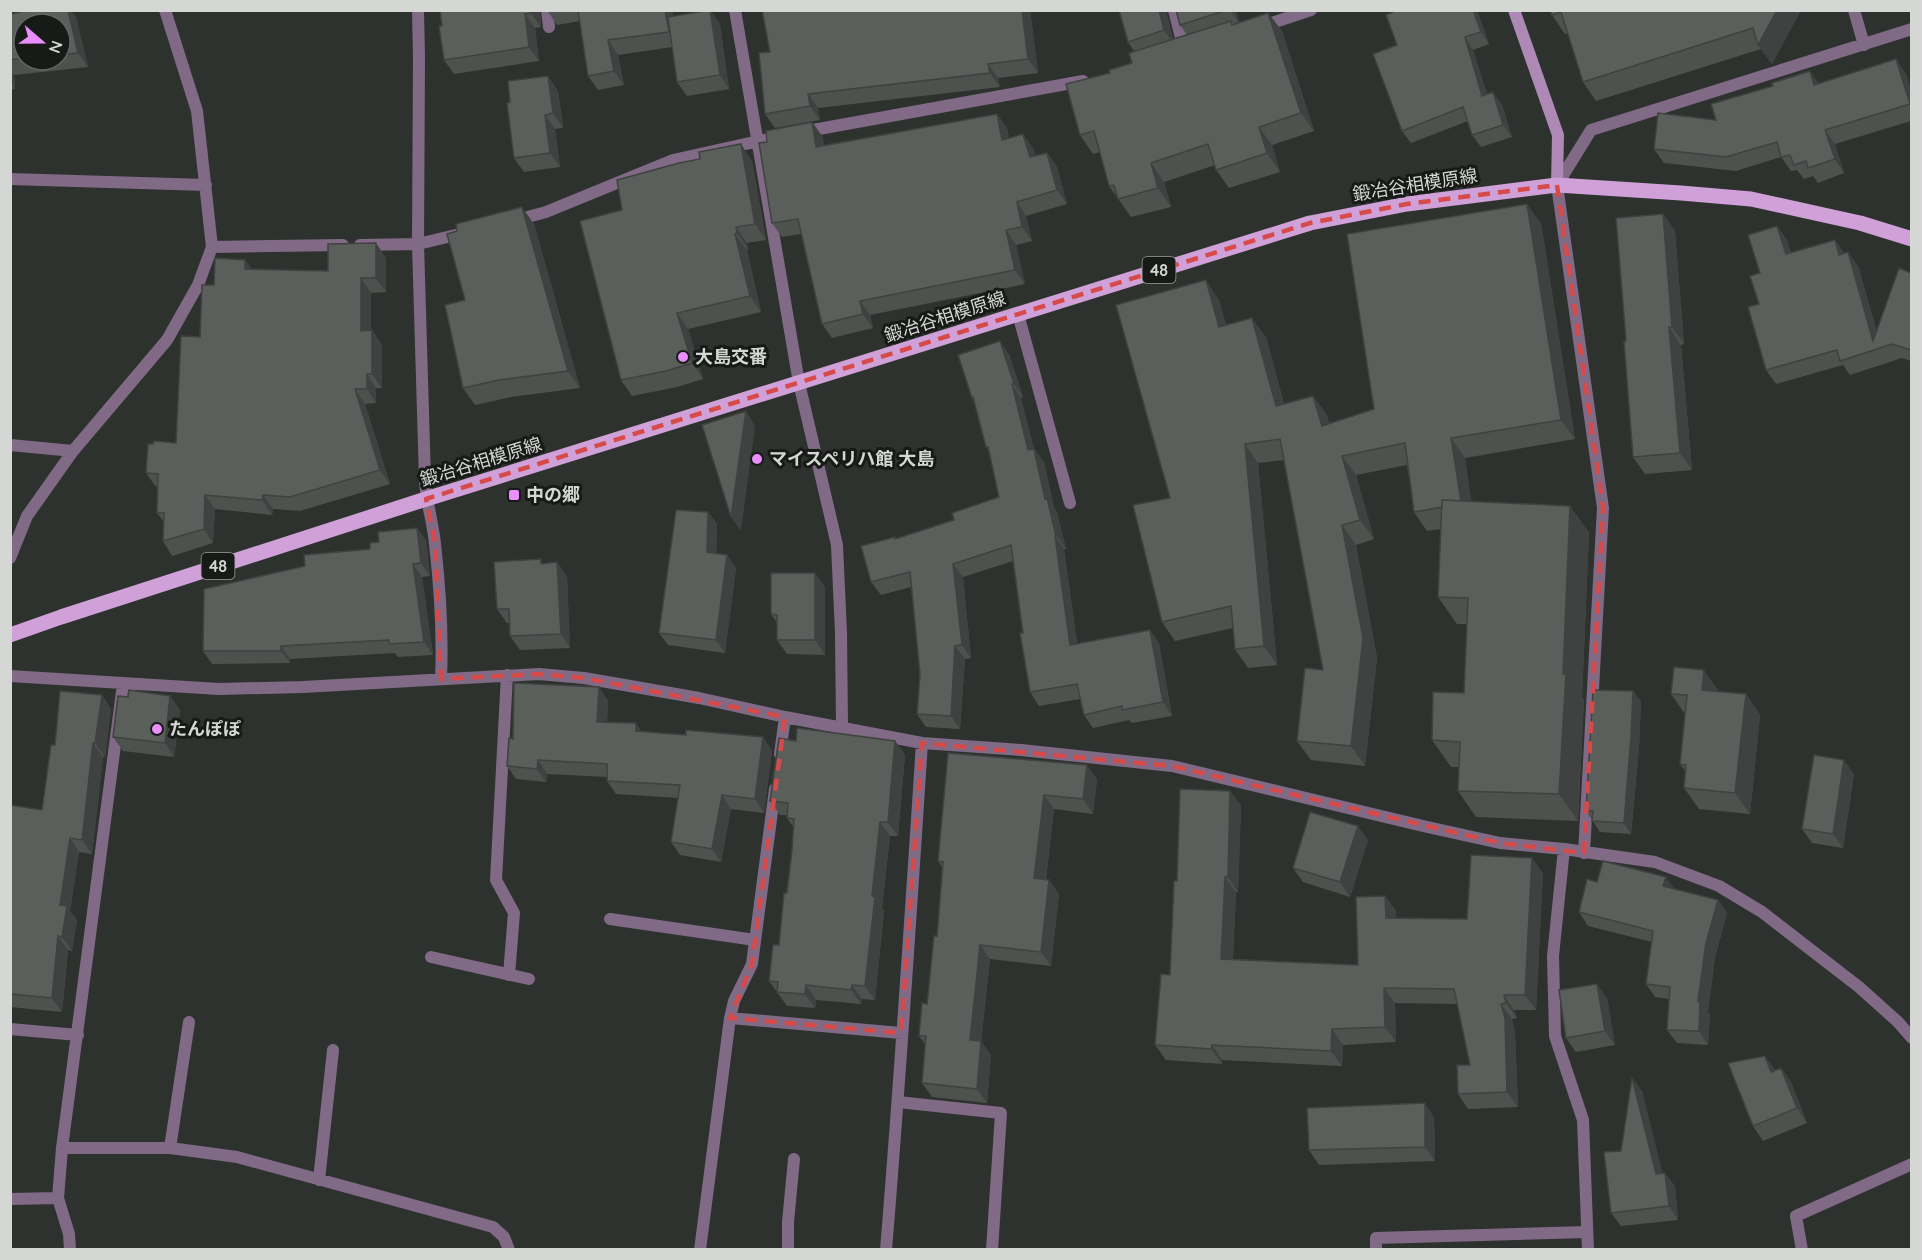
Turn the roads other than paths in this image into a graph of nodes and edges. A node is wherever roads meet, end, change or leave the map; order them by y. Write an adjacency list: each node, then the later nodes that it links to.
1 (165, 10): 17 (street)
2 (418, 10): 22 (street)
3 (546, 10): 9 (street)
4 (735, 10): 15 (street)
5 (1174, 10): 13 (street)
6 (1311, 10): 11 (street)
7 (1514, 10): 18 (street)
8 (1854, 10): 12 (street)
9 (549, 27)
10 (1911, 29): 12 (street)
11 (1247, 30)
12 (1864, 45): 18 (street)
13 (1184, 50)
14 (1092, 80): 15 (street)
15 (756, 140): 19 (street); 25 (street)
16 (10, 180): 17 (street)
17 (206, 185): 23 (street)
18 (1557, 185): 21 (main road, 鍛冶谷相模原線 / 48); 24 (main road, 鍛冶谷相模原線 / 48); 40 (street)
19 (503, 223)
20 (471, 231): 22 (street)
21 (1911, 239)
22 (418, 244): 23 (street); 28 (street)
23 (212, 247): 27 (street)
24 (1018, 314): 25 (main road, 鍛冶谷相模原線 / 48); 29 (street)
25 (799, 383): 28 (main road, 鍛冶谷相模原線 / 48); 37 (street)
26 (10, 445): 27 (street)
27 (73, 451): 30 (street)
28 (426, 499): 31 (main road, 鍛冶谷相模原線 / 48); 34 (street)
29 (1070, 502)
30 (10, 558)
31 (10, 635)
32 (507, 675): 34 (street); 36 (street); 44 (street)
33 (10, 676): 35 (street)
34 (441, 679): 35 (street)
35 (123, 684): 50 (street)
36 (785, 717): 37 (street); 42 (street)
37 (842, 726): 38 (street)
38 (922, 743): 39 (street); 49 (street)
39 (1564, 849): 40 (street); 61 (street)
40 (1584, 853): 51 (street)
41 (610, 919): 42 (street)
42 (755, 940): 46 (street)
43 (431, 957): 44 (street)
44 (509, 975): 45 (street)
45 (529, 979)
46 (730, 1018): 49 (street); 64 (street)
47 (189, 1022): 55 (street)
48 (10, 1029): 50 (street)
49 (901, 1033): 53 (street)
50 (78, 1035): 54 (street)
51 (1911, 1038)
52 (333, 1050): 58 (street)
53 (898, 1102): 66 (street); 67 (street)
54 (62, 1148): 55 (street); 59 (street)
55 (170, 1148): 58 (street)
56 (794, 1159): 65 (street)
57 (1911, 1164): 70 (street)
58 (319, 1180): 63 (street)
59 (58, 1198): 60 (street); 62 (street)
60 (10, 1199)
61 (1587, 1232): 68 (street); 69 (street)
62 (70, 1250)
63 (509, 1250)
64 (700, 1250)
65 (788, 1250)
66 (886, 1250)
67 (992, 1250)
68 (1376, 1250)
69 (1588, 1250)
70 (1802, 1250)

